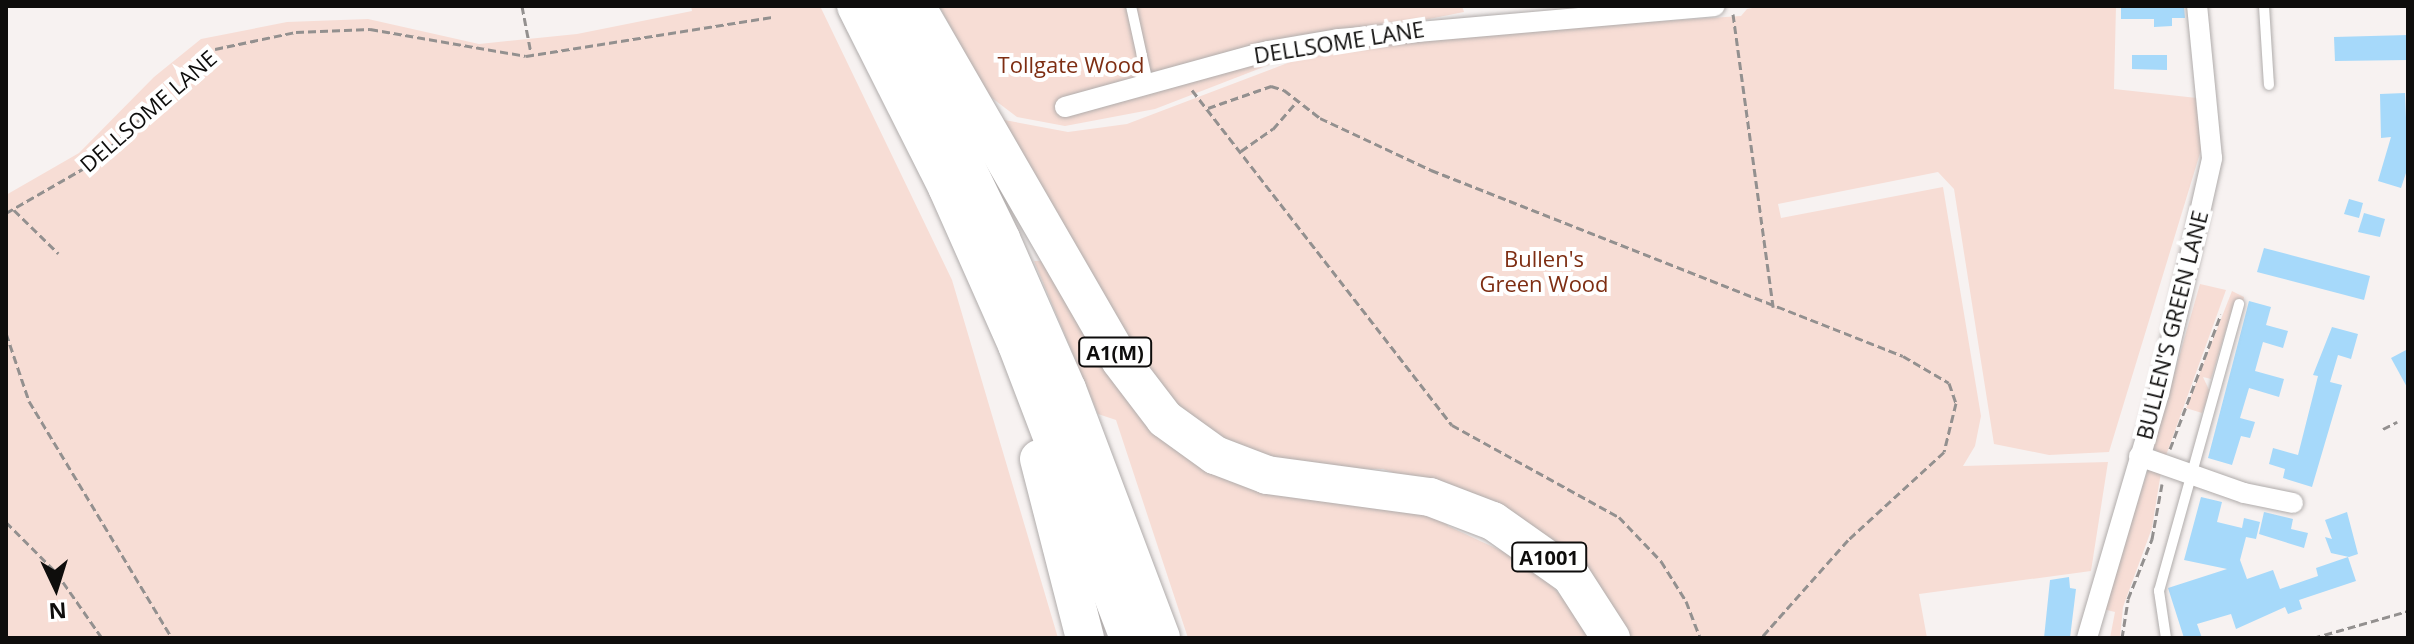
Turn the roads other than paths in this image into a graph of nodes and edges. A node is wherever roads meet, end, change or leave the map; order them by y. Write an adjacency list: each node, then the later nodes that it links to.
1 (856, 6): 11 (highway)
2 (888, 6): 19 (highway, A1(M))
3 (916, 6): 16 (highway, A1(M))
4 (1131, 6): 8 (lane)
5 (1715, 6): 8 (street, DELLSOME LANE)
6 (2197, 6): 13 (street, BULLEN'S GREEN LANE)
7 (2264, 6): 9 (lane)
8 (1148, 83): 10 (street, DELLSOME LANE)
9 (2269, 85)
10 (1065, 107)
11 (947, 187): 17 (highway); 18 (highway)
12 (2239, 304): 14 (lane)
13 (2139, 456): 14 (street); 21 (street, BULLEN'S GREEN LANE)
14 (2192, 477): 15 (street); 22 (lane)
15 (2293, 503)
16 (1461, 507): 20 (highway, A1001)
17 (1085, 638)
18 (1129, 638)
19 (1161, 638)
20 (1611, 638)
21 (2087, 638)
22 (2166, 638)

